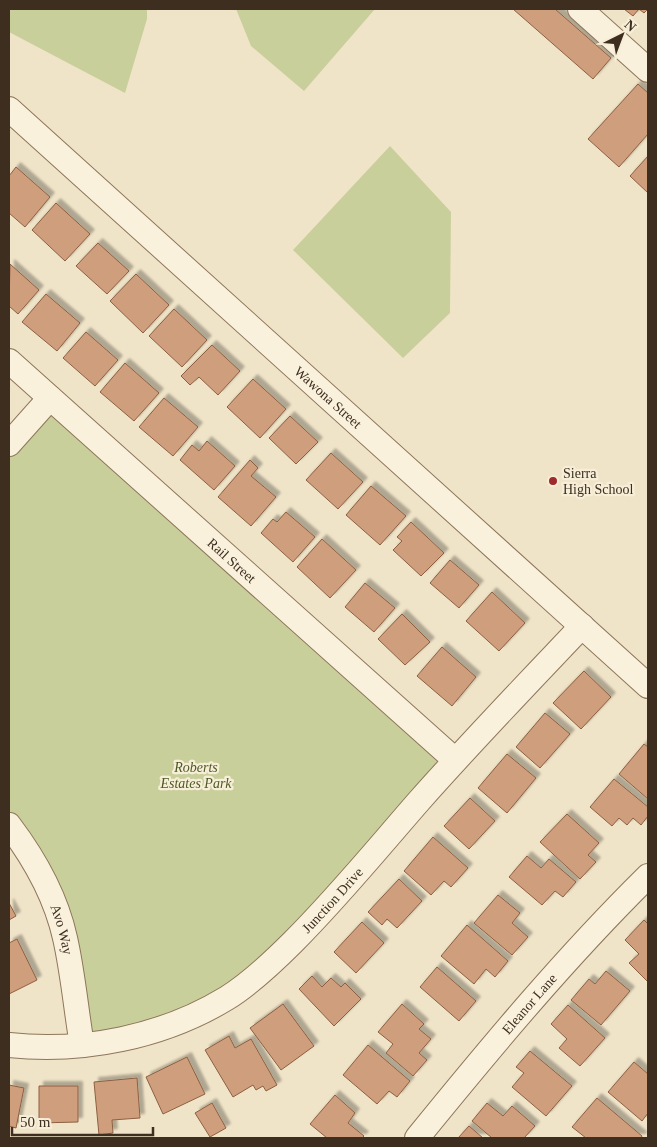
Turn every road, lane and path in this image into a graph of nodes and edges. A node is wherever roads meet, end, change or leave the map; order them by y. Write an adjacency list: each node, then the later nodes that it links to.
1 (580, 9): 2 (street)
2 (648, 70)
3 (9, 109): 7 (street, Wawona Street)
4 (9, 361): 5 (street, Rail Street)
5 (50, 398): 6 (street); 9 (street, Rail Street)
6 (9, 444)
7 (582, 626): 8 (street, Wawona Street); 9 (street, Junction Drive)
8 (648, 686)
9 (455, 760): 13 (street, Junction Drive)
10 (9, 825): 13 (street, Avo Way)
11 (648, 876): 14 (street, Eleanor Lane)
12 (9, 1045): 13 (street, Junction Drive)
13 (82, 1045)
14 (418, 1138)

